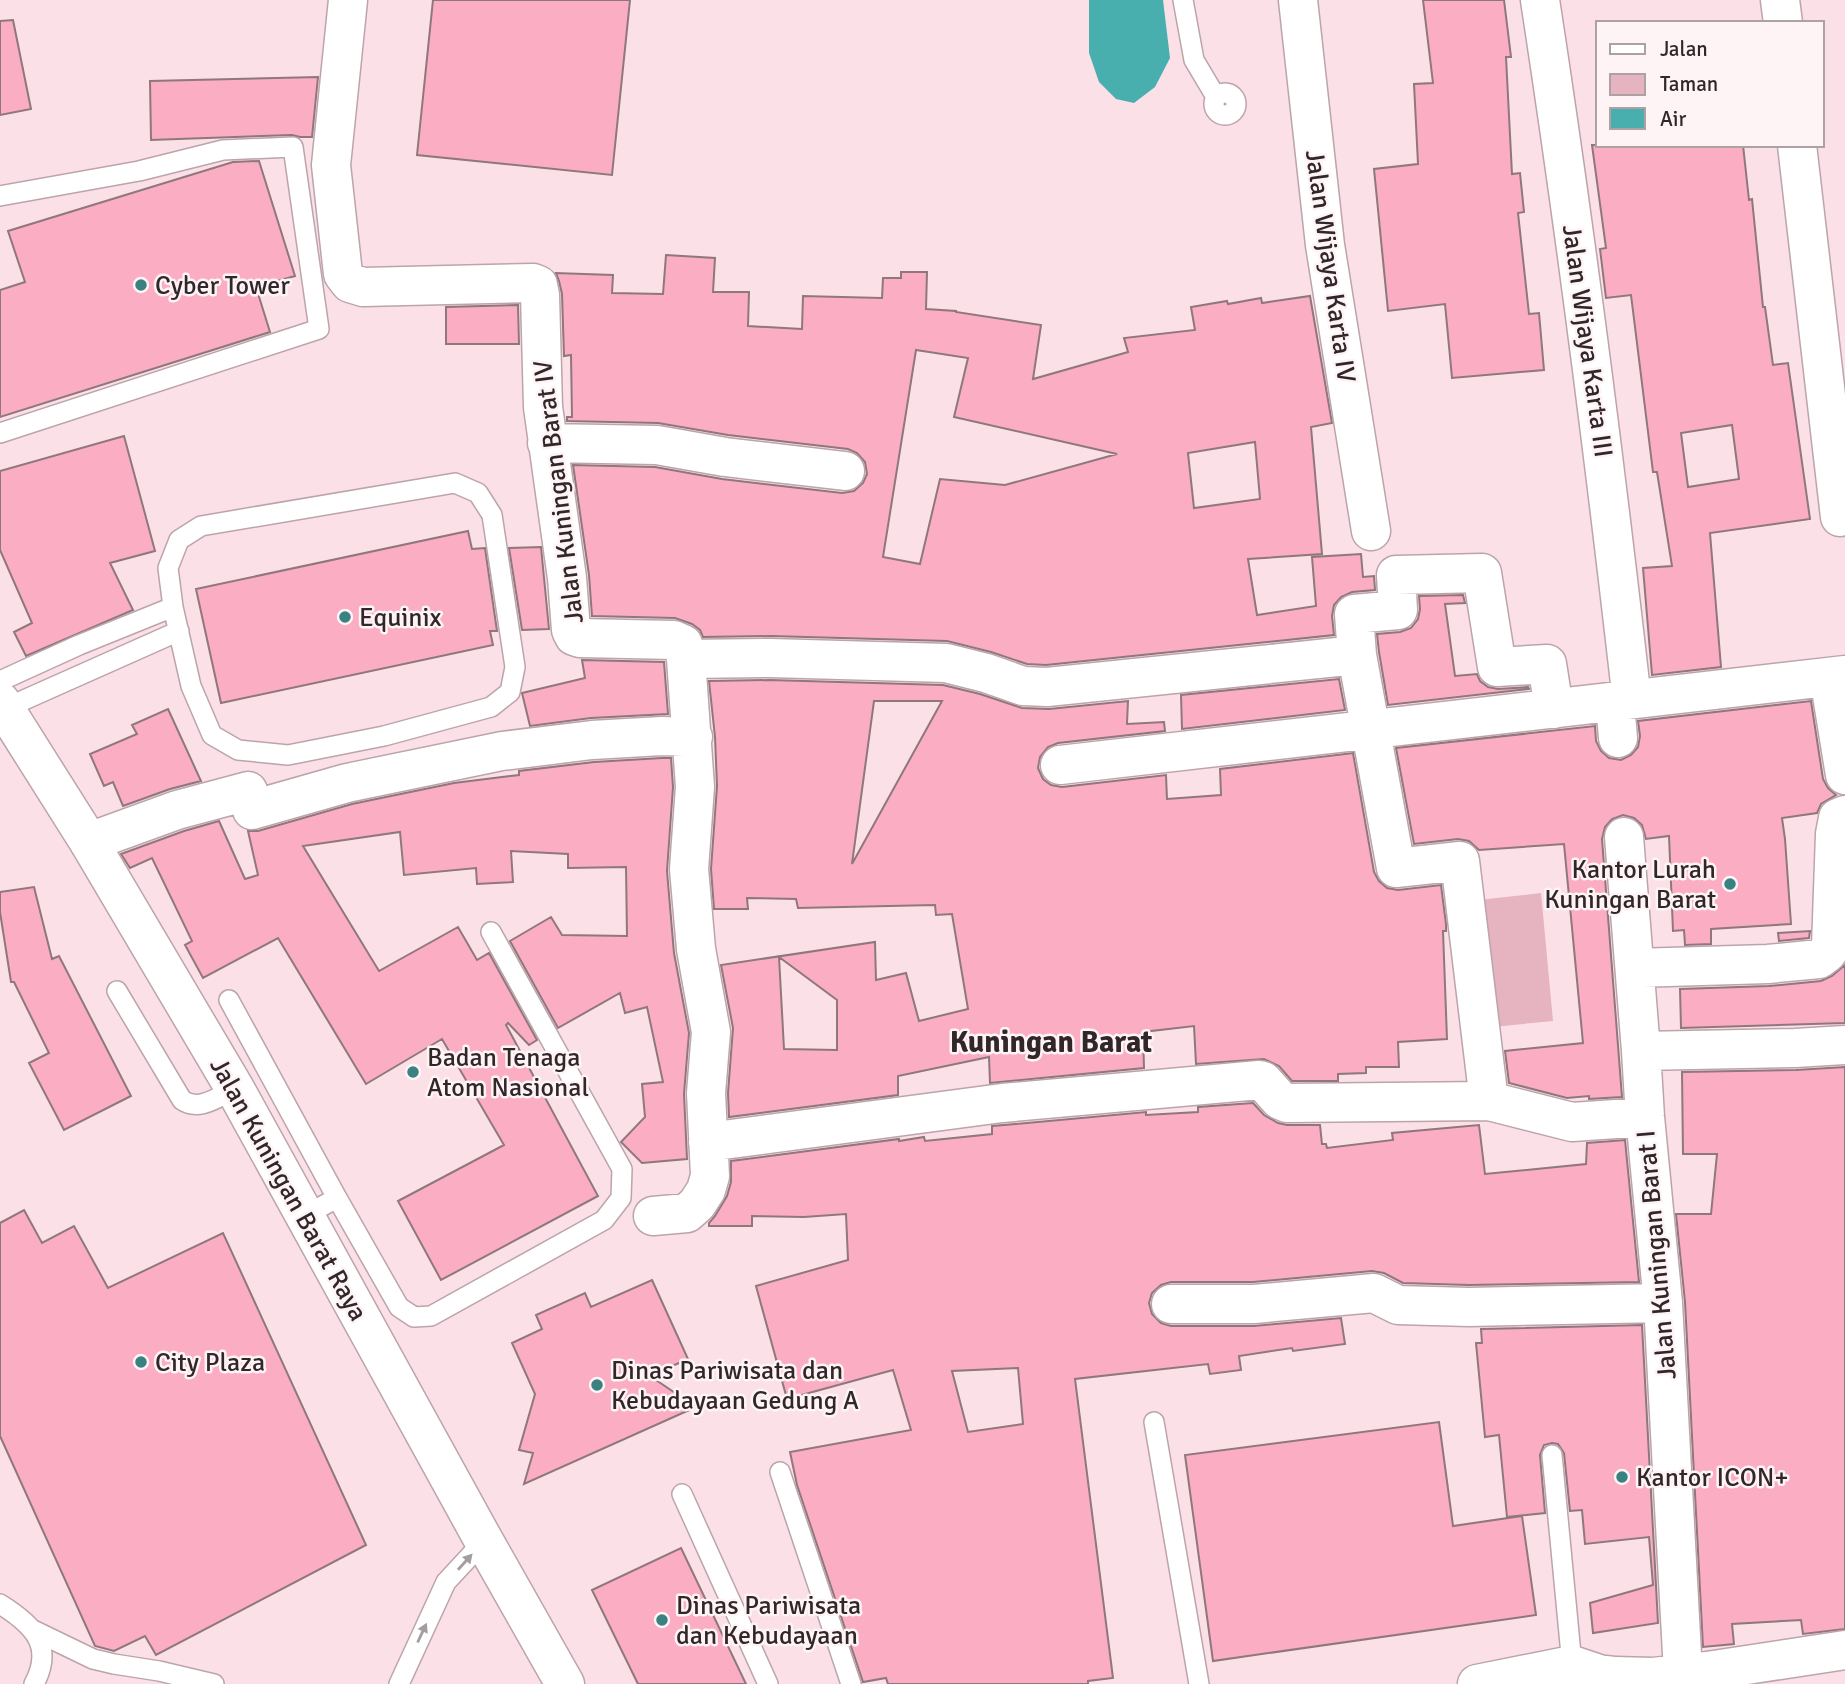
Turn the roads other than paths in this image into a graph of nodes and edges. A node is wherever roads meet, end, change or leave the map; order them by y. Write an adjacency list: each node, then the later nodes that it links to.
1 (348, 0): 11 (street, Jalan Kuningan Barat IV)
2 (1183, 0): 7 (lane)
3 (1298, 0): 14 (street, Jalan Wijaya Karta IV)
4 (1540, 0): 21 (street, Jalan Wijaya Karta III)
5 (1780, 0): 6 (street)
6 (1783, 21)
7 (1216, 97)
8 (1797, 147): 13 (street)
9 (0, 196): 10 (lane)
10 (0, 433)
11 (547, 443): 12 (street); 18 (street, Jalan Kuningan Barat IV)
12 (845, 471)
13 (1840, 517)
14 (1371, 531)
15 (173, 607): 16 (lane); 16 (lane); 20 (lane)
16 (179, 631): 20 (lane)
17 (1357, 655): 18 (street); 22 (street); 23 (street)
18 (686, 659): 24 (street)
19 (1837, 676): 21 (street); 26 (street)
20 (2, 697): 29 (street, Jalan Kuningan Barat Raya)
21 (1621, 708): 22 (street)
22 (1554, 709): 23 (street)
23 (1371, 730): 25 (street); 37 (street)
24 (693, 737): 29 (street); 39 (street)
25 (1060, 765)
26 (1845, 775)
27 (1845, 815): 31 (street)
28 (1624, 837): 31 (street, Jalan Kuningan Barat I)
29 (89, 842): 36 (street, Jalan Kuningan Barat Raya)
30 (491, 932): 40 (lane)
31 (1635, 968): 35 (street, Jalan Kuningan Barat I)
32 (117, 991): 36 (lane)
33 (229, 1000): 40 (lane)
34 (1845, 1045): 35 (street)
35 (1641, 1051): 38 (street, Jalan Kuningan Barat I)
36 (235, 1089): 41 (street, Jalan Kuningan Barat Raya)
37 (1489, 1101): 38 (street); 39 (street)
38 (1645, 1117): 43 (street, Jalan Kuningan Barat I)
39 (708, 1142): 42 (street)
40 (337, 1198): 41 (lane)
41 (304, 1216): 49 (street, Jalan Kuningan Barat Raya)
42 (653, 1216)
43 (1663, 1303): 44 (street); 54 (street, Jalan Kuningan Barat I)
44 (1171, 1304)
45 (1154, 1422): 61 (lane)
46 (1552, 1455): 53 (lane)
47 (780, 1472): 60 (lane)
48 (682, 1494): 59 (lane)
49 (484, 1541): 57 (lane, one-way to 49); 58 (street, Jalan Kuningan Barat Raya)
50 (0, 1604): 51 (lane)
51 (33, 1630): 55 (lane); 56 (lane)
52 (1845, 1650): 54 (street)
53 (1584, 1673): 54 (street); 62 (street)
54 (1699, 1676)
55 (34, 1684)
56 (215, 1684)
57 (399, 1684)
58 (565, 1684)
59 (768, 1684)
60 (851, 1684)
61 (1199, 1684)
62 (1477, 1684)

